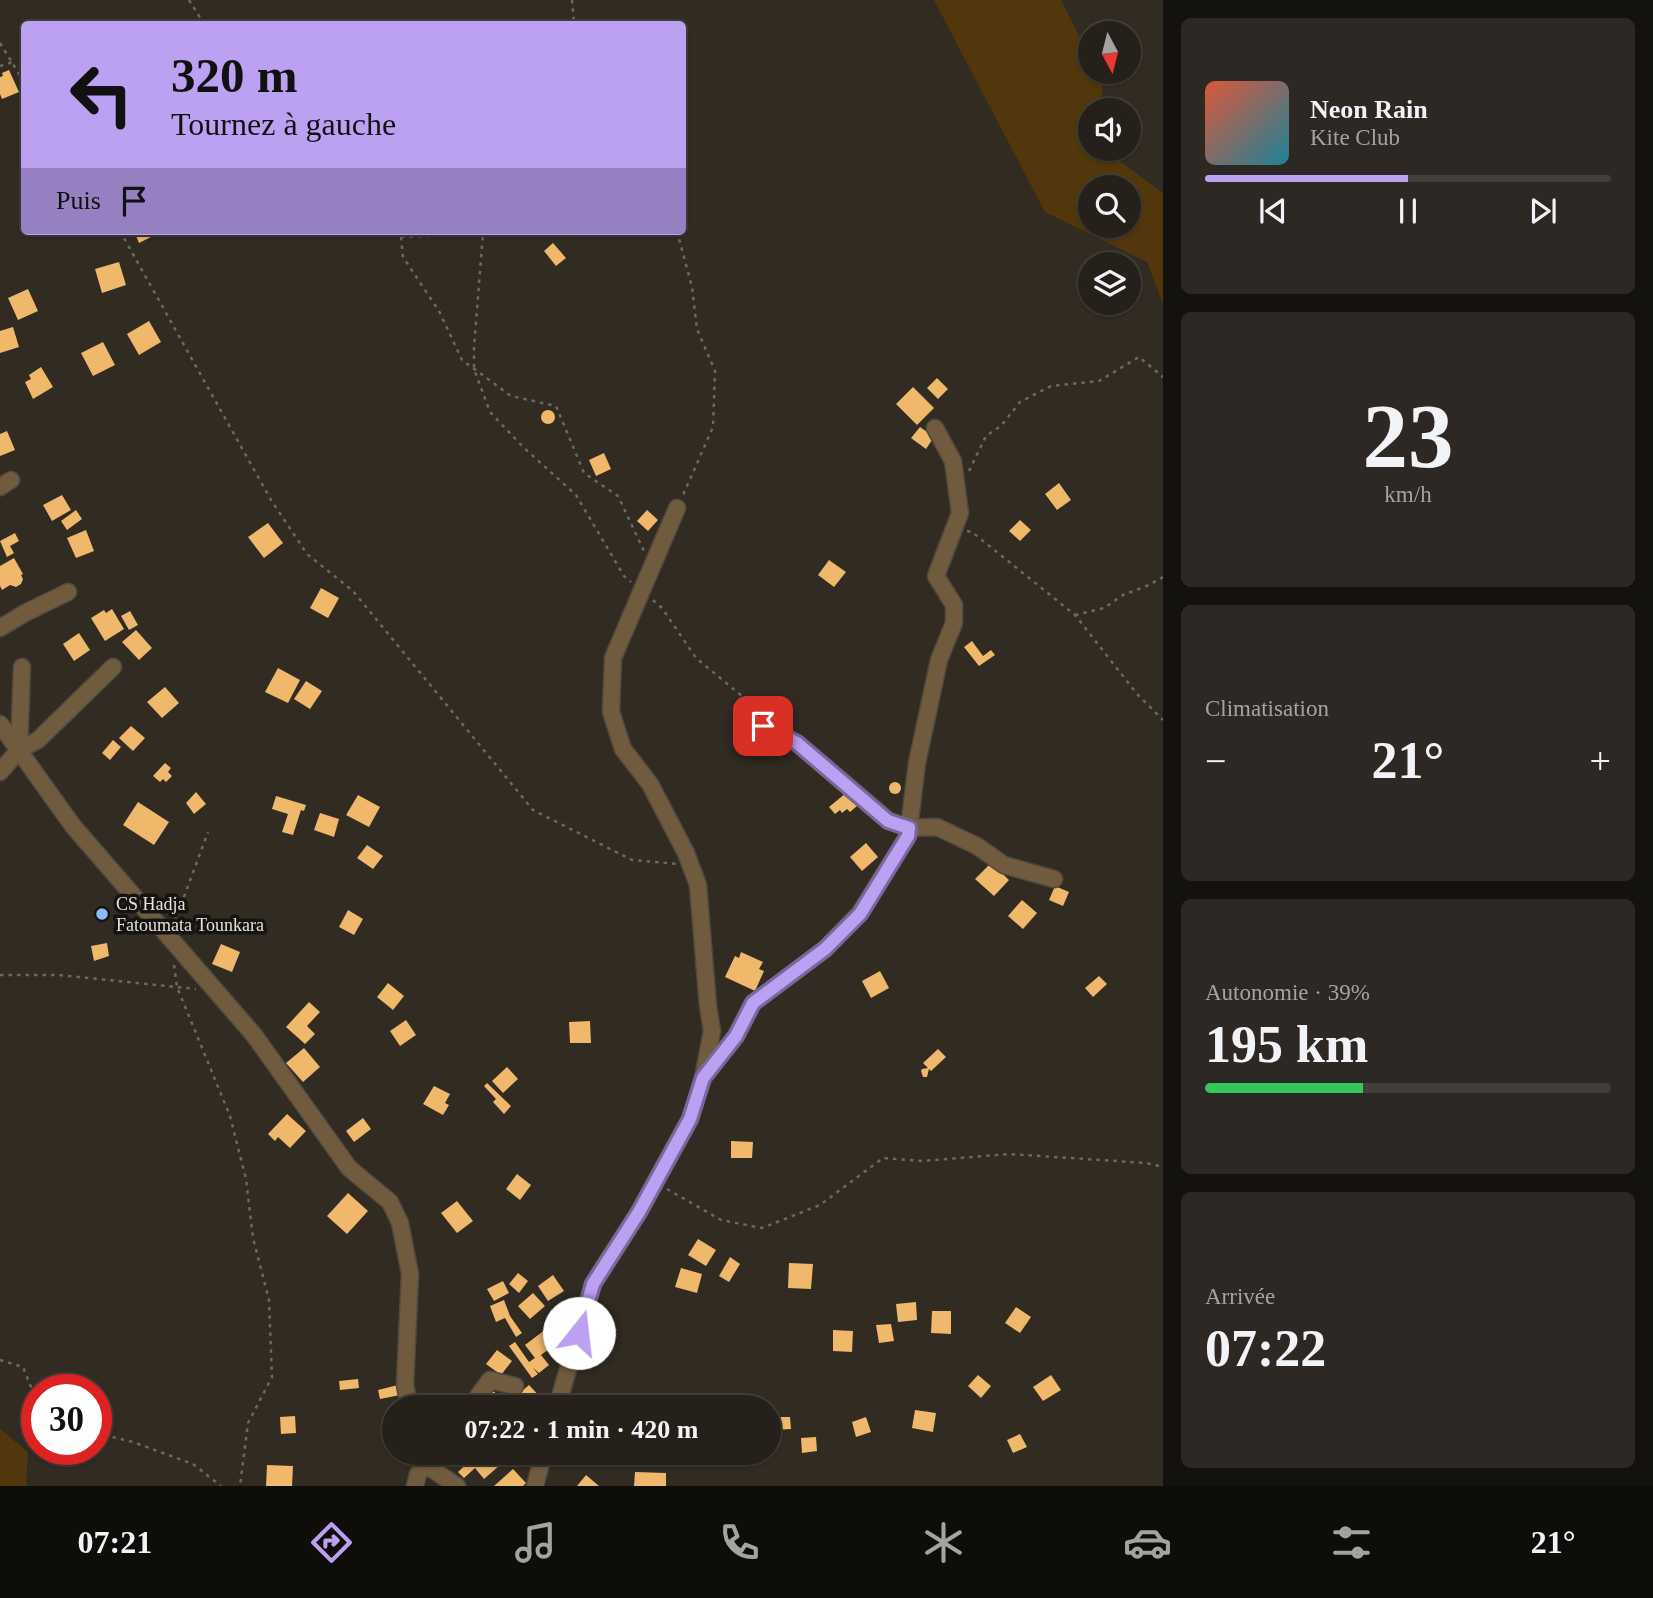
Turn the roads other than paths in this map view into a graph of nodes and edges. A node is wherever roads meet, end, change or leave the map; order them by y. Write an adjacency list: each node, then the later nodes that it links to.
1 (935, 428): 11 (street)
2 (677, 508): 13 (street)
3 (68, 592): 4 (street)
4 (0, 628)
5 (22, 667): 9 (street)
6 (113, 667): 9 (street)
7 (0, 724): 9 (street)
8 (763, 726): 11 (street)
9 (19, 750): 10 (street); 15 (street)
10 (0, 772)
11 (909, 828): 12 (street); 13 (street)
12 (1055, 879)
13 (703, 1078): 17 (street)
14 (515, 1387): 16 (street)
15 (407, 1395)
16 (479, 1395)
17 (561, 1395)
18 (423, 1465): 21 (street)
19 (435, 1465): 22 (street)
20 (541, 1465): 23 (street)
21 (415, 1486)
22 (457, 1486)
23 (535, 1486)

